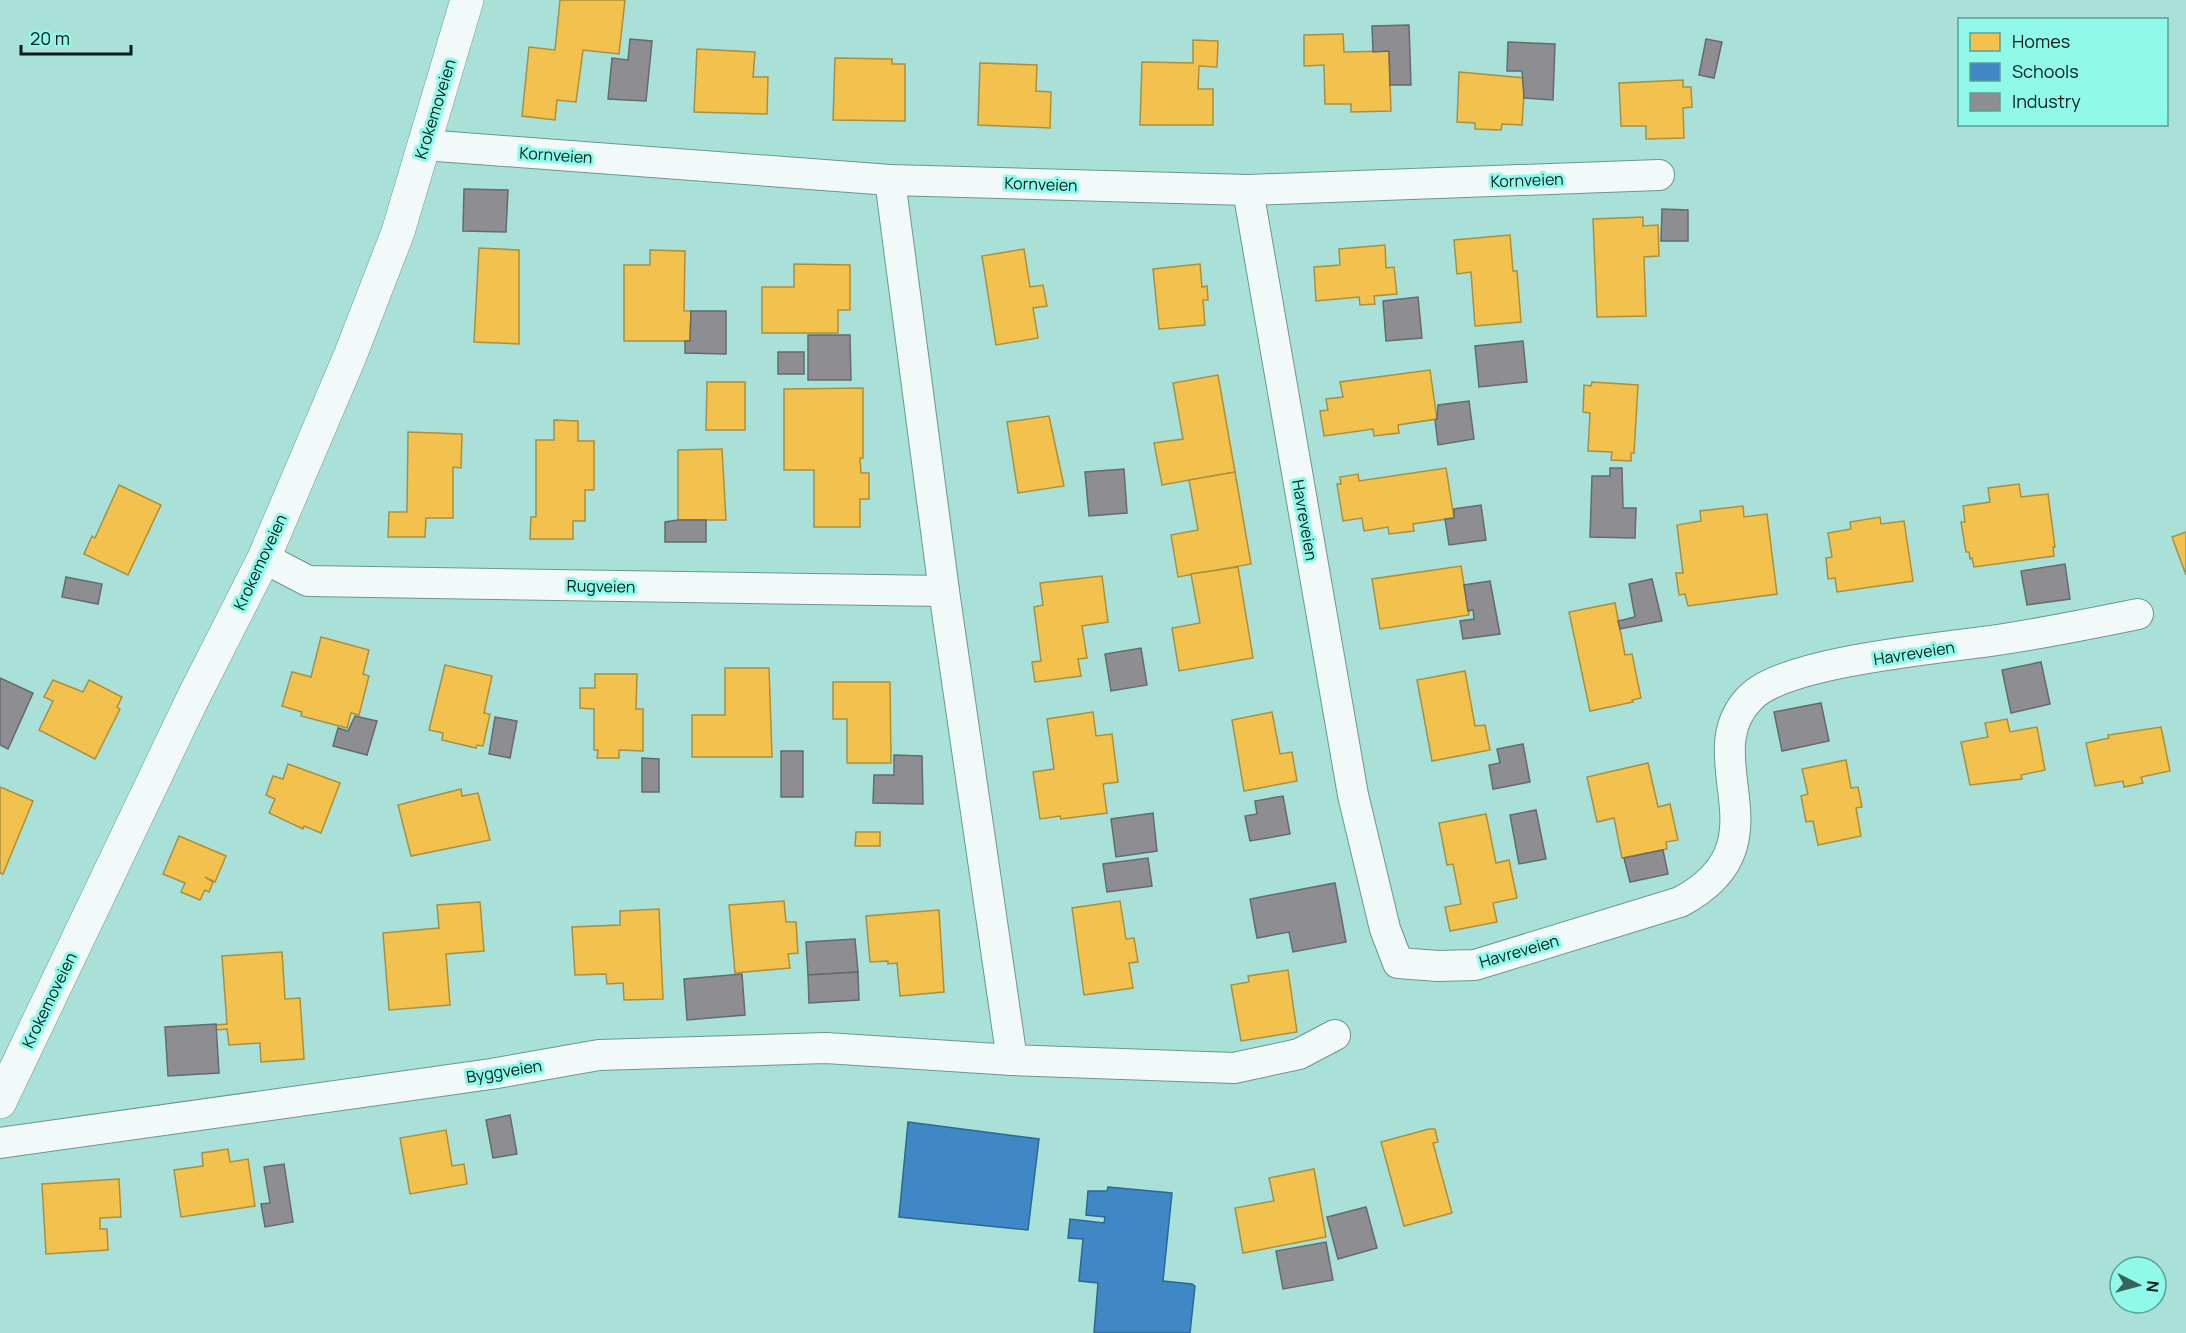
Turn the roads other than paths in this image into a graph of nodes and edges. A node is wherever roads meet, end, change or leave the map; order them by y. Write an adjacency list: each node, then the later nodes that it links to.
1 (467, 0): 2 (main road, Krokemoveien)
2 (424, 145): 4 (street, Kornveien); 6 (main road, Krokemoveien)
3 (1659, 175): 5 (street, Kornveien)
4 (890, 180): 5 (street, Kornveien); 7 (street)
5 (1248, 190): 8 (street, Havreveien)
6 (264, 558): 7 (street, Rugveien); 11 (main road, Krokemoveien)
7 (944, 591): 10 (street)
8 (2138, 614)
9 (1335, 1035): 10 (street, Byggveien)
10 (1012, 1060): 12 (street, Byggveien)
11 (0, 1102)
12 (0, 1143)

